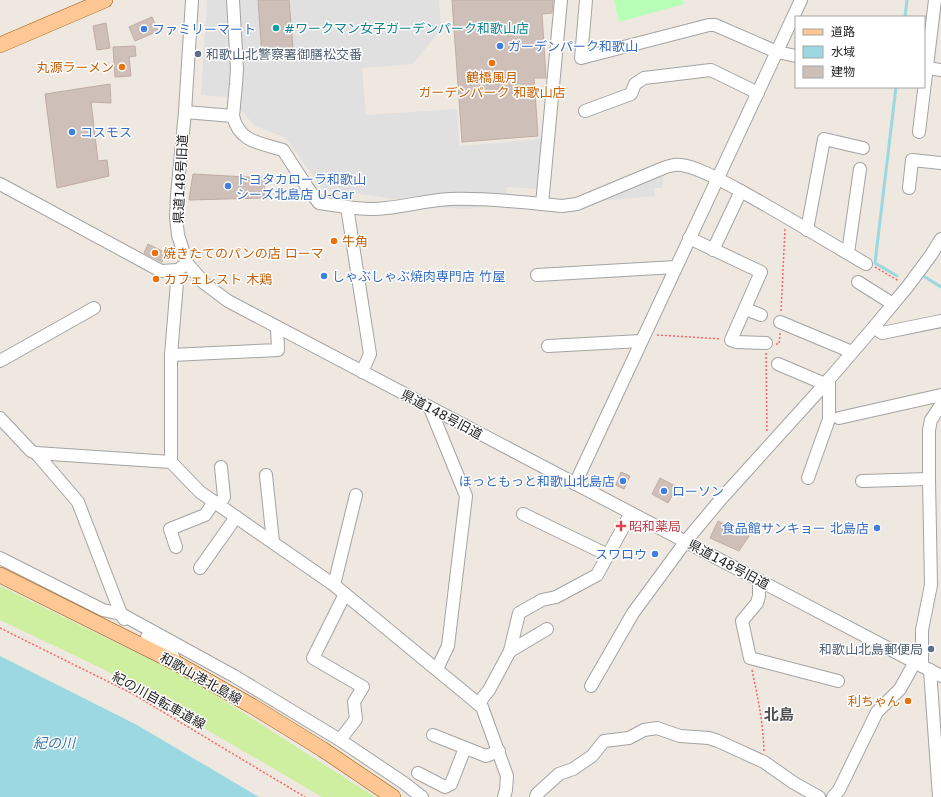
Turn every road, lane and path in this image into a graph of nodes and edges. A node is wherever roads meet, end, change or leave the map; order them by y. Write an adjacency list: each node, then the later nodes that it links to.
1 (105, 0): 8 (main road)
2 (192, 0): 16 (street, 県道148号旧道)
3 (233, 0): 17 (street)
4 (561, 0): 26 (street)
5 (586, 0): 9 (street)
6 (801, 0): 9 (street)
7 (935, 0): 11 (street)
8 (0, 45)
9 (777, 52): 10 (street); 14 (street)
10 (795, 56)
11 (926, 69): 12 (street)
12 (941, 70)
13 (924, 88): 18 (street)
14 (758, 93): 15 (street); 22 (street)
15 (585, 111)
16 (185, 112): 17 (street); 35 (street, 県道148号旧道)
17 (233, 116): 27 (street)
18 (919, 132)
19 (863, 148): 29 (street)
20 (941, 163): 24 (street)
21 (860, 169): 33 (street)
22 (717, 178): 25 (street); 26 (street); 30 (street)
23 (0, 184): 35 (street)
24 (909, 188)
25 (741, 191): 28 (street); 32 (street)
26 (542, 204): 27 (street)
27 (347, 207): 56 (street)
28 (786, 217): 29 (street); 45 (path)
29 (807, 230): 33 (street)
30 (689, 238): 32 (street); 36 (street)
31 (941, 239): 39 (street)
32 (713, 250): 42 (street)
33 (848, 253): 34 (street)
34 (866, 264): 39 (path)
35 (183, 266): 46 (street, 県道148号旧道); 53 (street)
36 (676, 267): 37 (street); 48 (street)
37 (537, 275)
38 (858, 282): 40 (street)
39 (908, 286): 40 (street)
40 (893, 304): 47 (street)
41 (94, 308): 54 (street)
42 (745, 309): 43 (street); 49 (street)
43 (761, 316)
44 (941, 321): 47 (street)
45 (780, 322): 50 (path); 52 (street)
46 (277, 327): 53 (street); 56 (street, 県道148号旧道)
47 (874, 327): 52 (street)
48 (643, 337): 49 (path); 51 (street); 71 (street)
49 (731, 340): 50 (street)
50 (766, 343): 63 (path)
51 (548, 346)
52 (852, 352): 57 (street)
53 (171, 355): 65 (street)
54 (0, 361)
55 (778, 364): 57 (street)
56 (362, 372): 59 (street, 県道148号旧道)
57 (827, 382): 63 (street); 68 (street)
58 (941, 395): 62 (street)
59 (430, 408): 71 (street, 県道148号旧道); 96 (street)
60 (939, 410): 69 (street)
61 (0, 418): 64 (street)
62 (839, 418)
63 (767, 448): 77 (street)
64 (36, 453): 65 (street); 89 (street)
65 (171, 462): 73 (street)
66 (221, 467): 73 (street)
67 (266, 475): 78 (street)
68 (808, 478)
69 (929, 479): 70 (street); 87 (street)
70 (862, 481)
71 (575, 484): 74 (street, 県道148号旧道)
72 (356, 495): 86 (street)
73 (216, 503): 76 (street); 79 (street)
74 (631, 513): 77 (street, 県道148号旧道); 80 (street)
75 (523, 514): 80 (street)
76 (236, 517): 78 (street); 82 (street)
77 (686, 541): 85 (street, 県道148号旧道); 99 (street)
78 (273, 542): 86 (street)
79 (176, 547)
80 (608, 555): 92 (street)
81 (0, 558): 89 (street)
82 (200, 568)
83 (0, 576): 94 (main road, 和歌山港北島線)
84 (941, 576): 87 (street)
85 (759, 580): 93 (street); 95 (street, 県道148号旧道)
86 (334, 585): 88 (street)
87 (931, 585): 95 (street)
88 (345, 594): 96 (street); 102 (street)
89 (121, 614): 94 (street); 102 (street)
90 (0, 628): 108 (path, 紀の川自転車道線)
91 (547, 629): 92 (street)
92 (510, 651): 100 (street)
93 (750, 658): 98 (street); 105 (path)
94 (176, 663): 109 (main road, 和歌山港北島線)
95 (922, 666): 97 (street, 県道148号旧道); 113 (street); 114 (street)
96 (437, 669): 100 (street)
97 (941, 676)
98 (838, 681)
99 (591, 686)
100 (478, 704): 104 (street)
101 (433, 735): 103 (street)
102 (340, 740): 110 (street)
103 (465, 748): 104 (street); 106 (street)
104 (499, 751): 107 (street)
105 (764, 762): 111 (street); 112 (street)
106 (418, 773)
107 (508, 795)
108 (305, 797)
109 (393, 797)
110 (422, 797)
111 (536, 797)
112 (819, 797)
113 (833, 797)
114 (939, 797)

